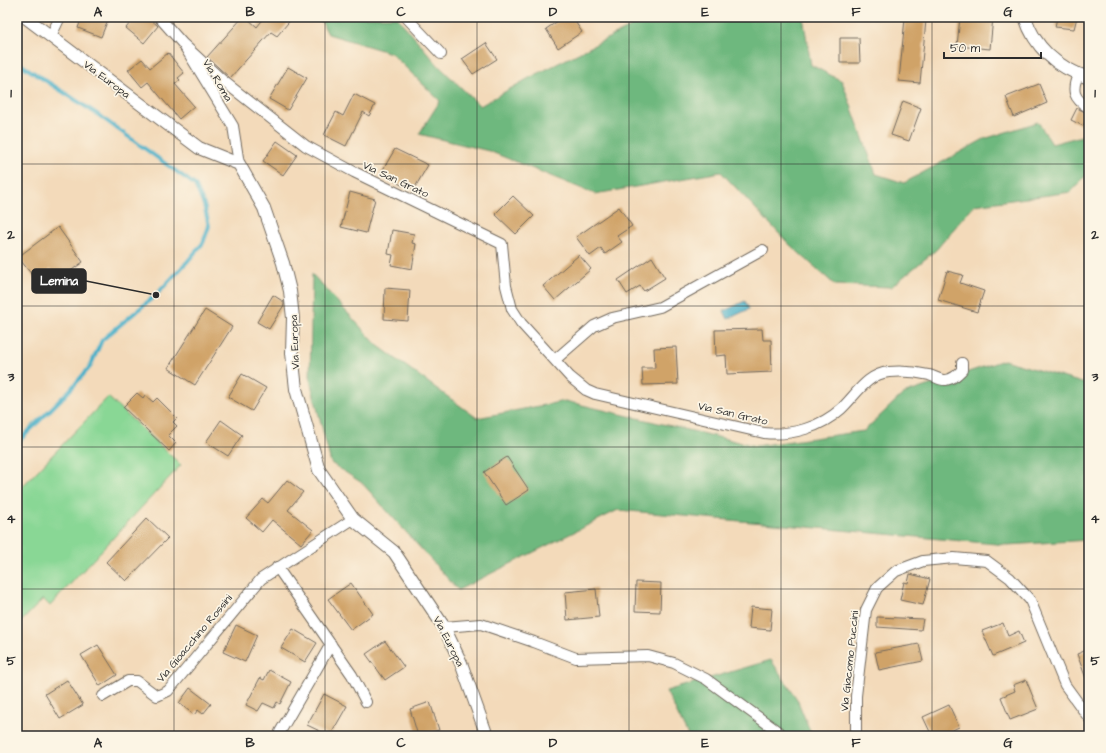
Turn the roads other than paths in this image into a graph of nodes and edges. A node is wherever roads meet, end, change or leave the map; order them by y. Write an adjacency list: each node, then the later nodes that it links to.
1 (25, 17): 6 (street, Via Europa)
2 (60, 17): 6 (street)
3 (159, 17): 7 (street, Via Roma)
4 (406, 17): 8 (street)
5 (1025, 17): 9 (street)
6 (51, 36): 11 (street, Via Europa)
7 (183, 44): 11 (street, Via Roma); 13 (street, Via San Grato)
8 (440, 54)
9 (1084, 76): 10 (street)
10 (1089, 108)
11 (239, 164): 15 (street, Via Europa)
12 (763, 250): 13 (street)
13 (556, 360): 14 (street, Via San Grato)
14 (962, 363)
15 (354, 519): 16 (street, Via Gioacchino Rossini); 17 (street, Via Europa)
16 (277, 567): 18 (street); 19 (street, Via Gioacchino Rossini)
17 (444, 627): 23 (street, Via Europa); 24 (street)
18 (331, 644): 20 (street); 22 (street)
19 (103, 696)
20 (366, 702)
21 (1089, 718): 25 (street, Via Giacomo Puccini)
22 (280, 732)
23 (487, 736)
24 (784, 736)
25 (856, 736)

